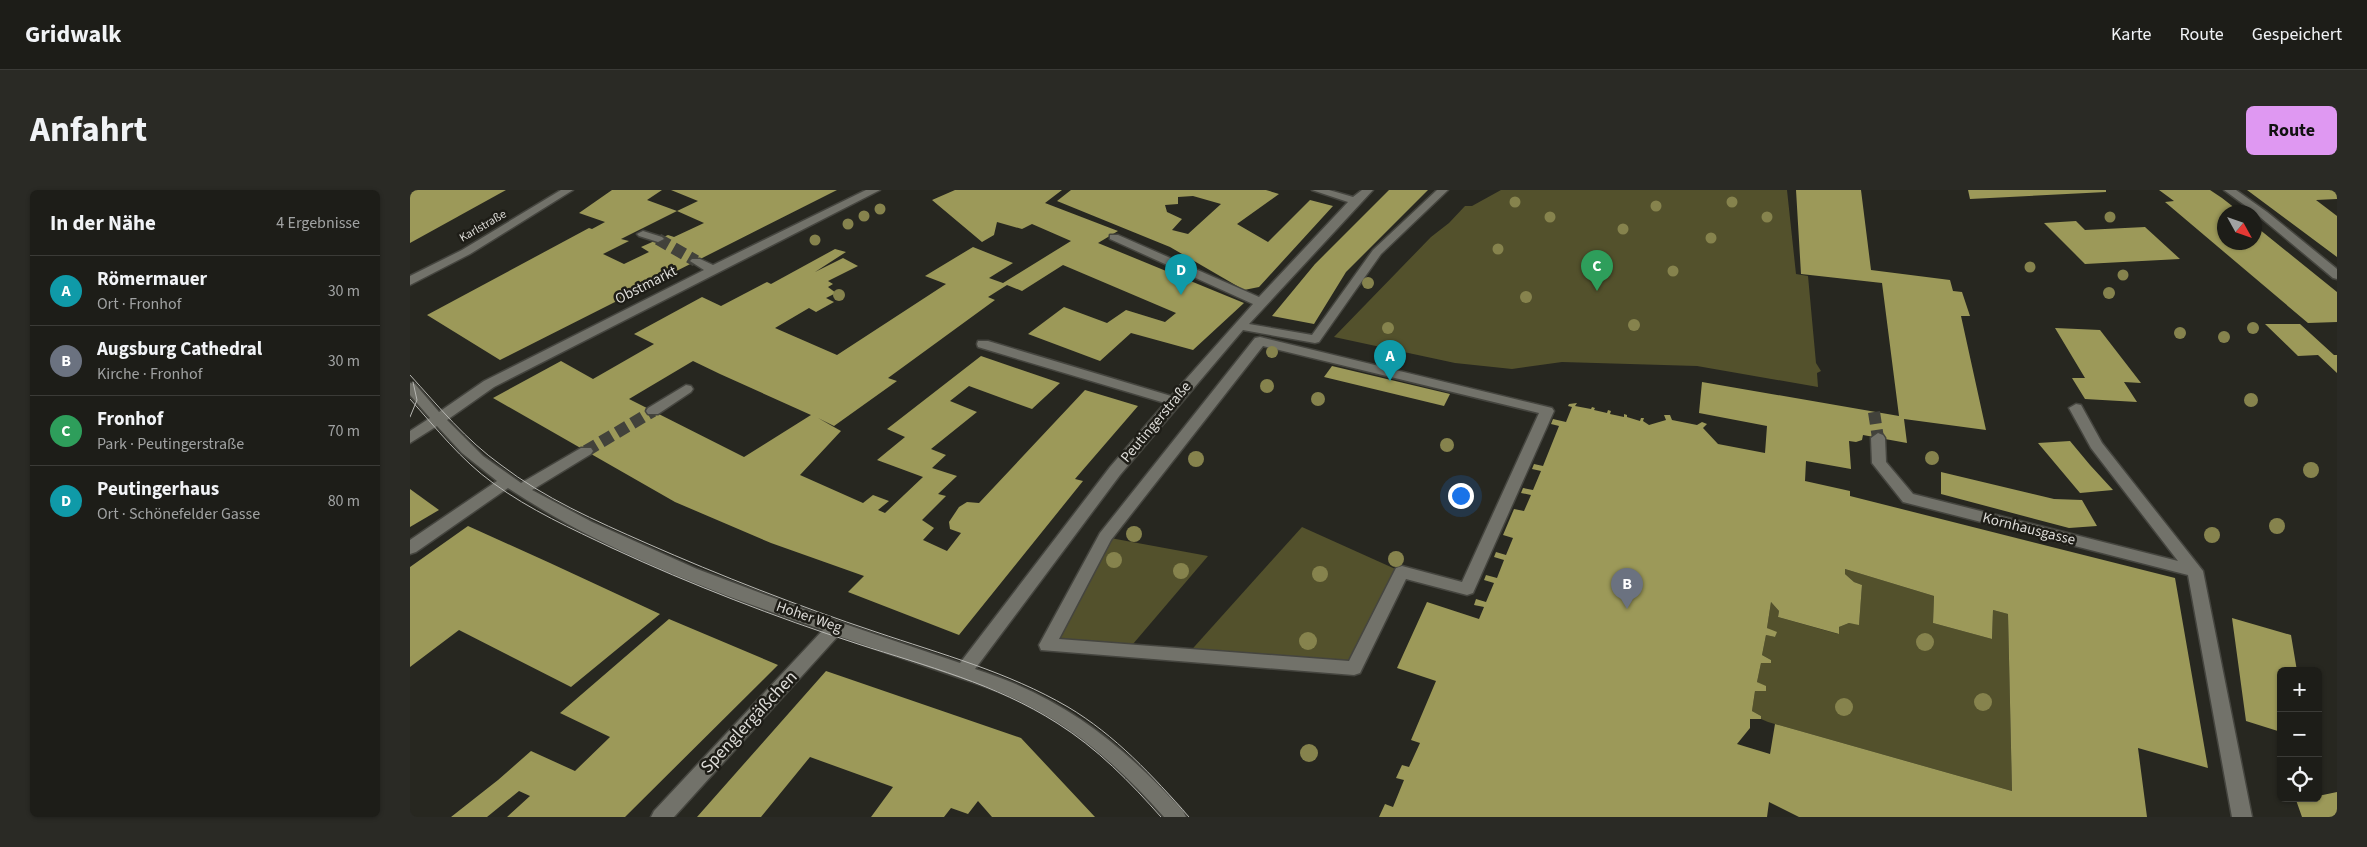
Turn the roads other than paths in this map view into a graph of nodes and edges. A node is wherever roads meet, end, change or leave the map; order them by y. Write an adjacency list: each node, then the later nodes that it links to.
1 (568, 190): 14 (street, Karlstraße)
2 (875, 190): 12 (street, Obstmarkt)
3 (1318, 190): 7 (street)
4 (1368, 190): 7 (street, Peutingerstraße)
5 (1443, 190): 16 (street)
6 (2229, 190): 13 (street)
7 (1355, 201): 15 (street, Peutingerstraße)
8 (643, 234): 10 (street)
9 (1114, 237): 15 (street)
10 (658, 239)
11 (696, 261): 12 (street)
12 (713, 270): 24 (street, Obstmarkt)
13 (2337, 274)
14 (410, 281)
15 (1262, 303): 16 (street, Peutingerstraße)
16 (1241, 326): 20 (street, Peutingerstraße)
17 (983, 344): 20 (street)
18 (410, 387): 24 (street, Hoher Weg)
19 (686, 389): 22 (street)
20 (1174, 401): 33 (street, Peutingerstraße)
21 (2076, 408): 31 (street)
22 (653, 411)
23 (1547, 411): 23 (street)
24 (438, 419): 25 (street, Obstmarkt); 28 (street, Hoher Weg)
25 (410, 438)
26 (1878, 438): 31 (street, Kornhausgasse)
27 (586, 451): 29 (street)
28 (508, 482): 29 (street, Hoher Weg); 30 (street)
29 (522, 490): 32 (street, Hoher Weg)
30 (410, 548)
31 (2195, 571): 36 (street)
32 (836, 627): 33 (street, Hoher Weg); 34 (street, Spenglergäßchen)
33 (963, 672): 35 (street, Hoher Weg)
34 (661, 817)
35 (1176, 817)
36 (2242, 817)

